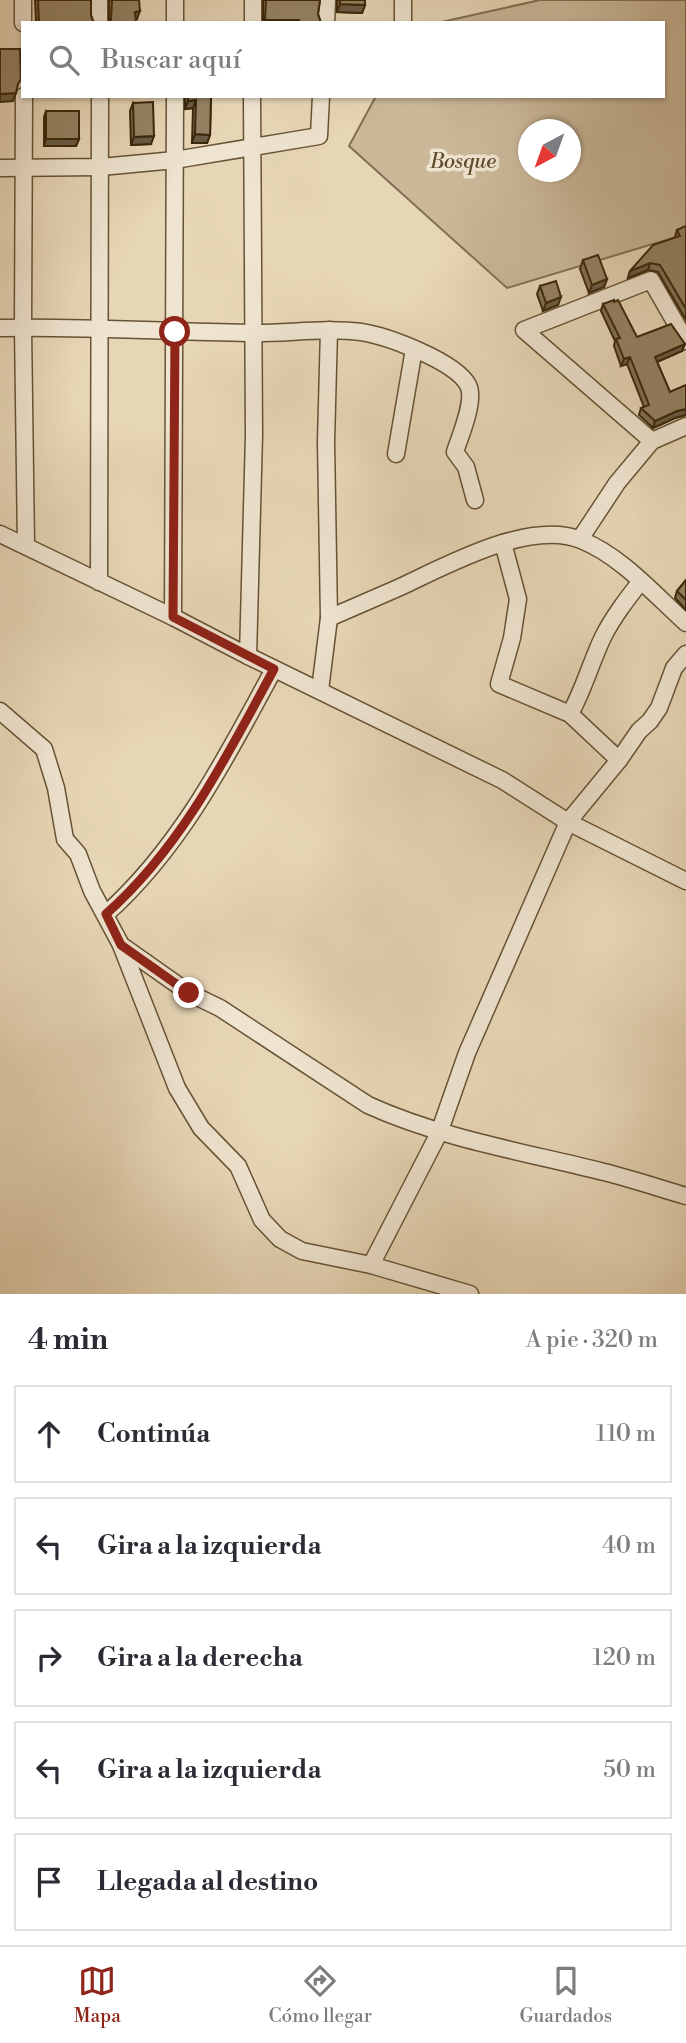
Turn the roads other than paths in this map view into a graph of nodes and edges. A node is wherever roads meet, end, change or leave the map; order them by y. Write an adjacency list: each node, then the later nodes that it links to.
1 (23, 0): 7 (street)
2 (99, 0): 8 (street)
3 (175, 0): 9 (street)
4 (253, 0): 10 (street)
5 (327, 0): 11 (street)
6 (402, 0): 12 (street)
7 (23, 21)
8 (99, 21)
9 (175, 21)
10 (253, 21)
11 (326, 21)
12 (403, 21)
13 (24, 98): 20 (street)
14 (100, 98): 21 (street)
15 (175, 98): 19 (street)
16 (252, 98): 18 (street)
17 (321, 98): 18 (street)
18 (251, 147): 19 (street); 28 (street)
19 (175, 160): 21 (street); 27 (street)
20 (25, 166): 21 (street); 22 (street); 25 (street)
21 (101, 167): 23 (street)
22 (0, 168)
23 (99, 327): 25 (street); 27 (street); 40 (street)
24 (0, 328): 25 (street)
25 (23, 328): 38 (street)
26 (329, 330): 28 (street); 30 (street); 42 (street)
27 (175, 332): 28 (street); 41 (street)
28 (254, 333): 45 (street)
29 (686, 341): 32 (street)
30 (414, 349): 33 (street); 34 (street)
31 (686, 426): 32 (street)
32 (652, 441): 36 (street)
33 (396, 454)
34 (475, 500)
35 (0, 534): 38 (street)
36 (580, 539): 37 (street); 39 (street)
37 (503, 543): 42 (street); 49 (street)
38 (26, 546): 40 (street)
39 (641, 581): 43 (street); 49 (street)
40 (99, 582): 41 (street)
41 (173, 617): 45 (street)
42 (329, 618): 47 (street)
43 (686, 623)
44 (686, 654): 50 (street)
45 (248, 656): 46 (street)
46 (274, 669): 47 (street); 53 (street)
47 (320, 690): 51 (street)
48 (0, 711): 53 (street)
49 (570, 714): 50 (street)
50 (619, 760): 51 (street)
51 (568, 822): 52 (street); 55 (street)
52 (686, 881)
53 (106, 914): 54 (street)
54 (121, 945): 55 (street); 57 (street)
55 (439, 1133): 56 (street); 57 (street)
56 (686, 1196)
57 (371, 1265): 58 (street)
58 (470, 1294)

